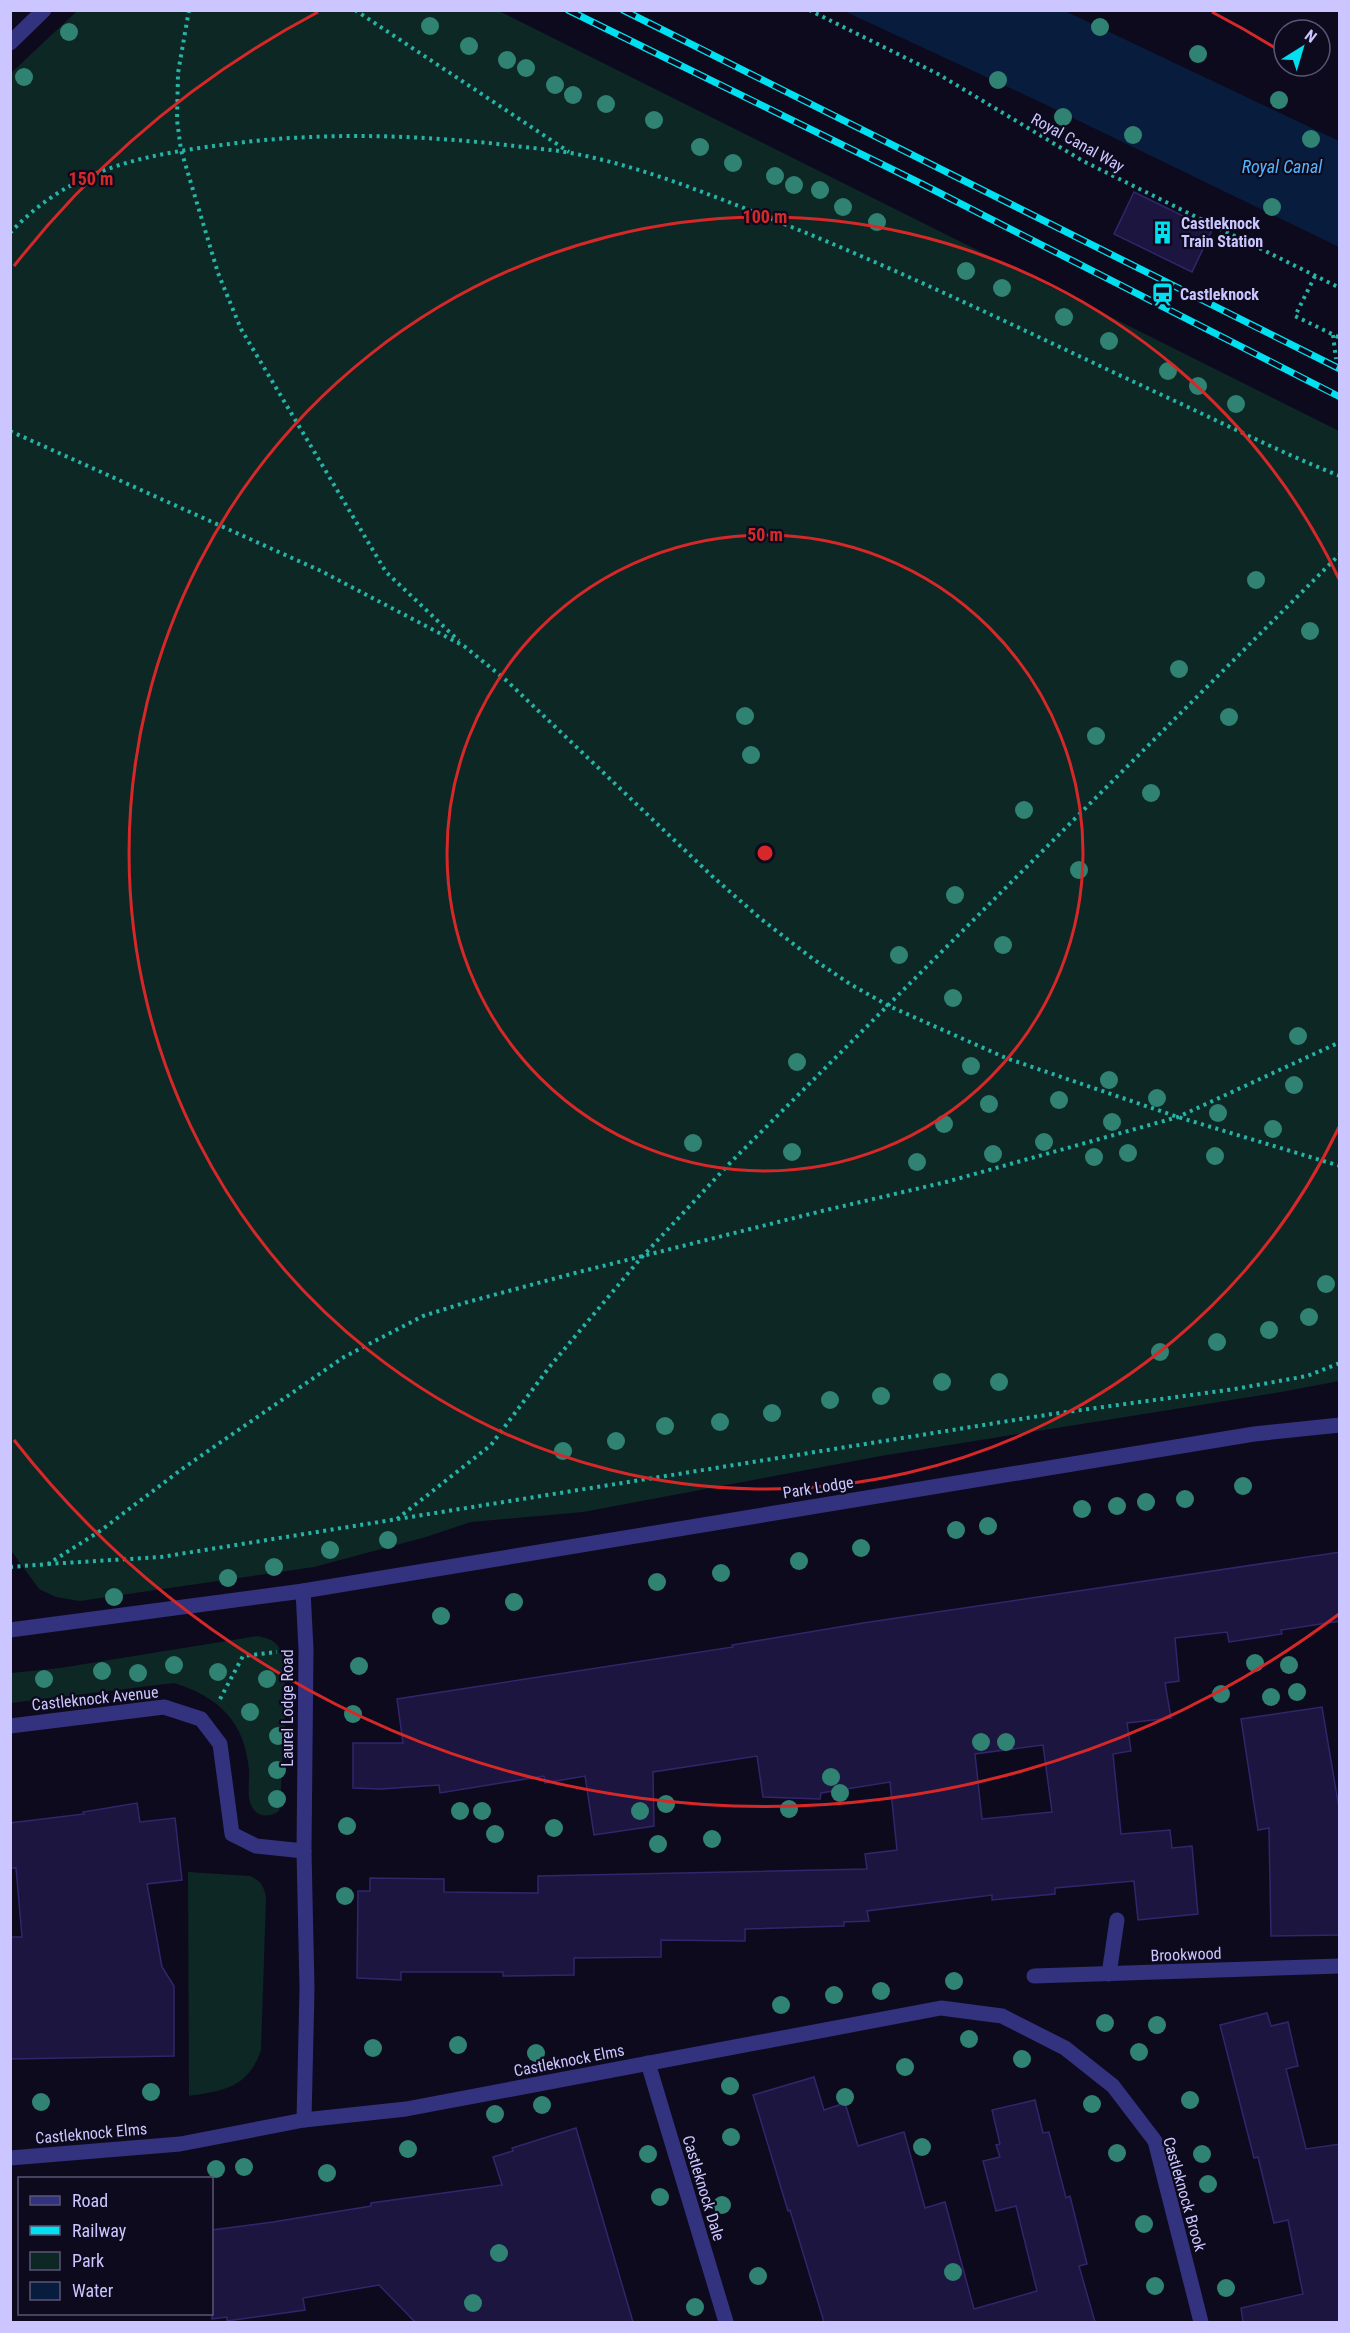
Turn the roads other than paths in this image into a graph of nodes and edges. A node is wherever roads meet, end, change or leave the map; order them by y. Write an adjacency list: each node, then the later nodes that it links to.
1 (44, 10): 2 (street)
2 (10, 44)
3 (1340, 1425): 4 (street, Park Lodge)
4 (303, 1591): 5 (street); 7 (street, Laurel Lodge Road)
5 (10, 1630)
6 (10, 1726): 7 (street, Castleknock Avenue)
7 (304, 1851): 14 (street, Laurel Lodge Road)
8 (1117, 1920): 10 (street)
9 (1340, 1966): 10 (street, Brookwood)
10 (1109, 1974): 11 (street, Brookwood)
11 (1034, 1976)
12 (648, 2063): 13 (street, Castleknock Elms); 14 (street, Castleknock Elms); 16 (street, Castleknock Dale)
13 (1113, 2086): 17 (street, Castleknock Brook)
14 (304, 2120): 15 (street, Castleknock Elms)
15 (10, 2158)
16 (726, 2322)
17 (1201, 2322)

